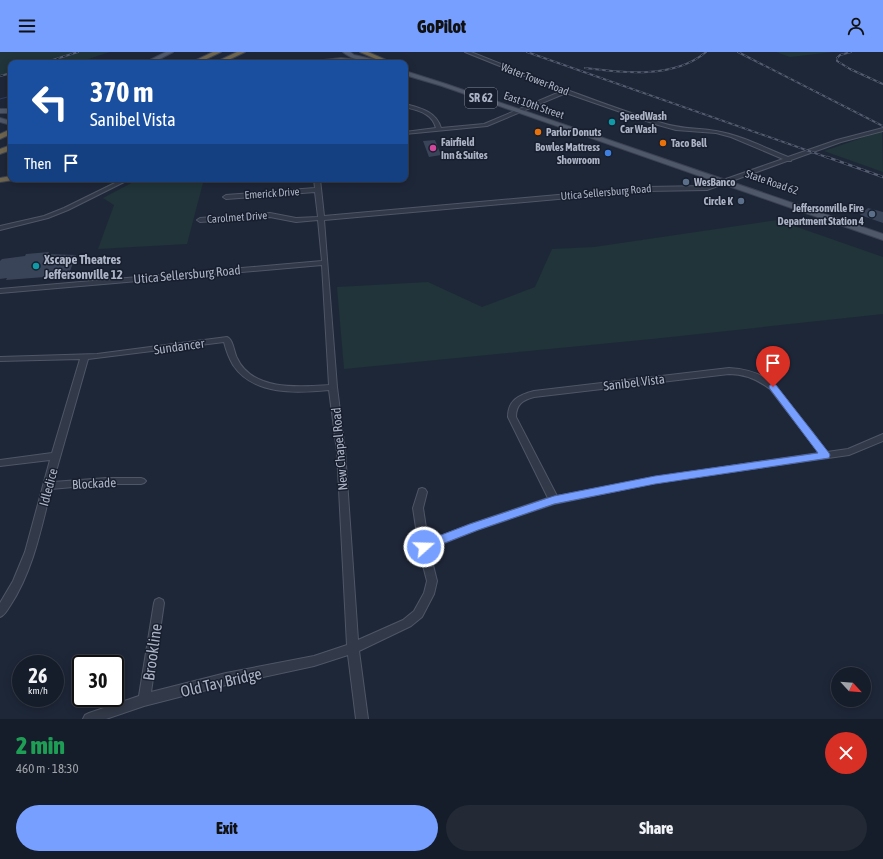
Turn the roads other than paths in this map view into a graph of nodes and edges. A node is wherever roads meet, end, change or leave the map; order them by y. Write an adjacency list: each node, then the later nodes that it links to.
1 (170, 52): 8 (main road)
2 (218, 52): 9 (highway)
3 (242, 52): 10 (highway)
4 (346, 52): 7 (main road); 13 (main road)
5 (363, 52): 14 (highway)
6 (467, 52): 17 (street, Water Tower Road)
7 (328, 57): 11 (main road); 12 (main road)
8 (153, 60)
9 (200, 60)
10 (224, 60)
11 (315, 60)
12 (355, 60)
13 (371, 60)
14 (383, 60)
15 (408, 69): 19 (main road, SR 62)
16 (408, 74): 19 (main road, East 10th Street / SR 62)
17 (566, 91): 19 (street); 23 (street, Water Tower Road)
18 (408, 106): 21 (street)
19 (521, 109): 21 (street); 24 (main road, East 10th Street / SR 62)
20 (883, 129): 23 (street, Utica Sellersburg Road)
21 (440, 130): 22 (street)
22 (408, 133)
23 (788, 160): 24 (street, Utica Sellersburg Road)
24 (729, 181): 29 (street, Utica Sellersburg Road); 32 (main road, State Road 62 / SR 62); 33 (main road, East 10th Street / SR 62)
25 (121, 182): 31 (street)
26 (317, 182): 27 (street, New Chapel Road)
27 (317, 190): 28 (street, Emerick Drive); 29 (street, New Chapel Road)
28 (226, 197)
29 (320, 217): 30 (street, Carolmet Drive); 34 (street, New Chapel Road)
30 (200, 220)
31 (0, 228)
32 (883, 231)
33 (883, 237)
34 (326, 263): 35 (street, Utica Sellersburg Road); 38 (street, New Chapel Road)
35 (0, 291)
36 (84, 358): 37 (street, Sundancer); 38 (street, Sundancer); 41 (street, Idledice)
37 (0, 359)
38 (333, 387): 50 (street, New Chapel Road)
39 (883, 437): 40 (street)
40 (825, 455): 46 (street); 46 (street, Sanibel Vista)
41 (56, 456): 42 (street); 44 (street, Idledice)
42 (0, 463)
43 (141, 481): 44 (street, Blockade)
44 (48, 486): 49 (street, Idledice)
45 (422, 492): 47 (street, Old Tay Bridge)
46 (554, 500): 47 (street)
47 (424, 547): 50 (street, Old Tay Bridge)
48 (159, 603): 51 (street, Brookline)
49 (0, 612)
50 (354, 648): 51 (street, Old Tay Bridge); 53 (street, New Chapel Road)
51 (144, 700): 52 (street, Old Tay Bridge)
52 (90, 719)
53 (362, 719)

